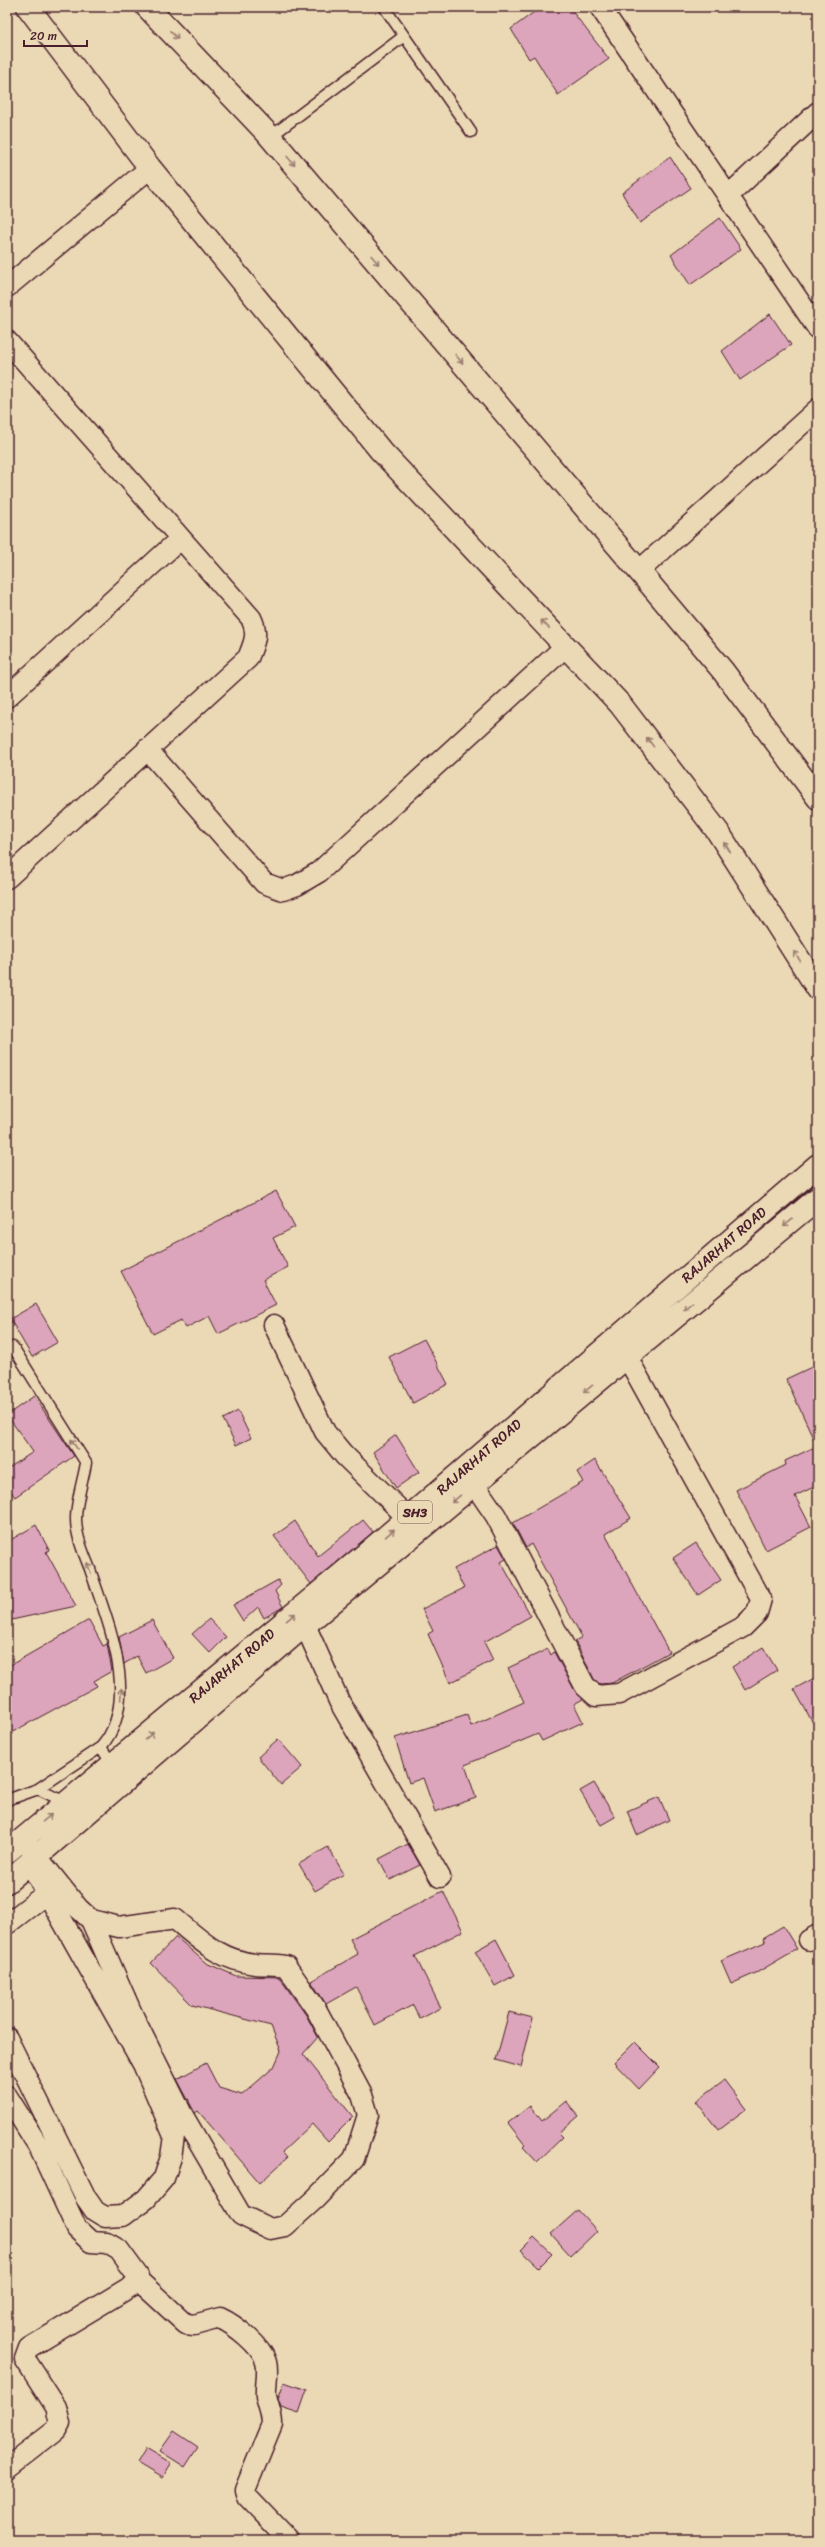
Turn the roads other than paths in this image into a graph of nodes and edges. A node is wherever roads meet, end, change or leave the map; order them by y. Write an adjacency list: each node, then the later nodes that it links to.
1 (28, 7): 9 (main road)
2 (147, 7): 8 (main road, one-way to 8)
3 (384, 7): 5 (lane)
4 (600, 7): 10 (street)
5 (404, 36): 7 (lane); 8 (lane)
6 (818, 112): 10 (street)
7 (471, 132)
8 (270, 137): 16 (main road, one-way to 16)
9 (150, 168): 11 (street); 17 (main road, one-way to 9)
10 (728, 196): 12 (street)
11 (7, 287)
12 (818, 329)
13 (7, 341): 15 (street)
14 (818, 409): 16 (street)
15 (180, 539): 18 (street); 19 (street)
16 (639, 571): 20 (main road)
17 (566, 646): 19 (street); 22 (main road, one-way to 17)
18 (7, 697)
19 (147, 749): 21 (street)
20 (818, 798)
21 (7, 878)
22 (818, 989)
23 (818, 1165): 29 (main road, RAJARHAT ROAD / SH3)
24 (818, 1198): 27 (main road, RAJARHAT ROAD / SH3, one-way to 27)
25 (274, 1325): 29 (street)
26 (7, 1351): 31 (lane, one-way to 26)
27 (627, 1357): 28 (main road, RAJARHAT ROAD / SH3, one-way to 28); 28 (street)
28 (474, 1484): 30 (main road, RAJARHAT ROAD / SH3, one-way to 30)
29 (408, 1518): 32 (main road, RAJARHAT ROAD / SH3, one-way to 29)
30 (305, 1625): 37 (main road, RAJARHAT ROAD / SH3); 38 (street)
31 (101, 1747): 32 (lane); 33 (lane)
32 (113, 1766): 35 (main road, RAJARHAT ROAD / SH3)
33 (38, 1789): 34 (lane); 35 (lane)
34 (7, 1800)
35 (65, 1802): 36 (main road, RAJARHAT ROAD / SH3, one-way to 35)
36 (15, 1845): 37 (street)
37 (34, 1860): 39 (main road, RAJARHAT ROAD / SH3); 40 (street); 41 (street)
38 (440, 1878)
39 (7, 1882)
40 (47, 1893): 42 (street); 43 (street)
41 (91, 1920): 41 (street)
42 (7, 1924)
43 (7, 2038)
44 (7, 2096): 45 (street)
45 (138, 2280): 46 (street); 47 (street)
46 (7, 2468)
47 (289, 2540)

